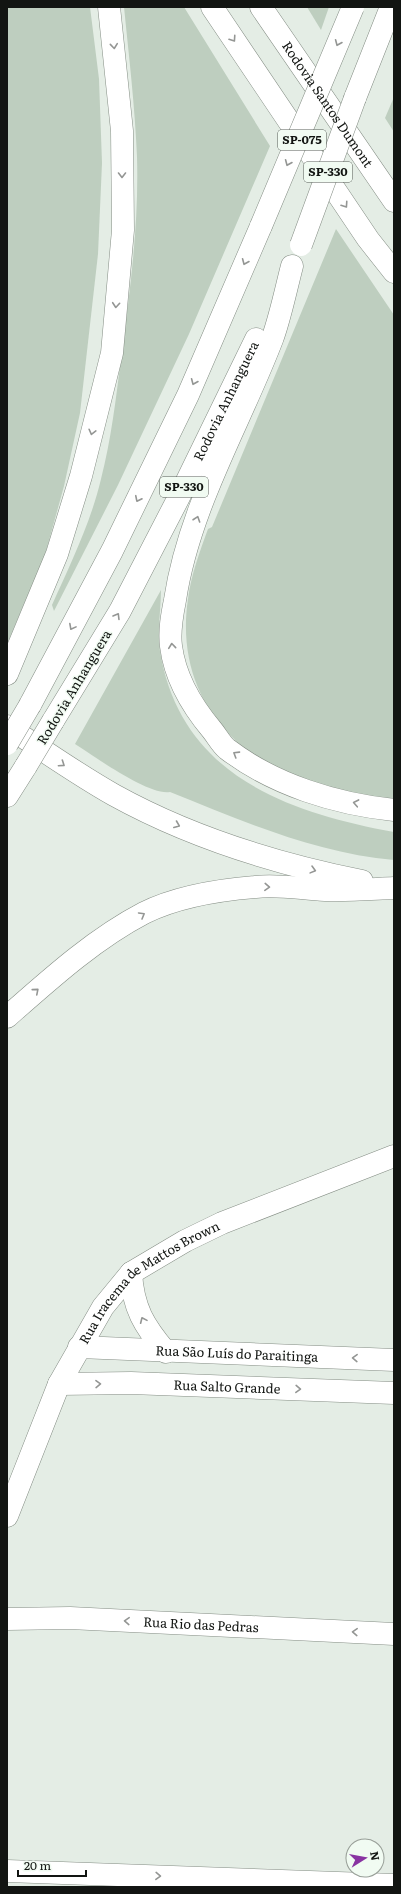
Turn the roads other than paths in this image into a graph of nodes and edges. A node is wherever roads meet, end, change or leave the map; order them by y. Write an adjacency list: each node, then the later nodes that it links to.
1 (110, 7): 13 (main road, one-way to 13)
2 (212, 7): 9 (main road, SP-075, one-way to 9)
3 (261, 7): 8 (main road, Rodovia Santos Dumont / SP-075)
4 (353, 7): 15 (main road, SP-330, one-way to 15, bridge)
5 (391, 7): 7 (main road, Rodovia Anhanguera / SP-330)
6 (394, 27): 7 (main road)
7 (358, 90): 10 (main road, Rodovia Anhanguera / SP-330, bridge)
8 (394, 201)
9 (368, 239): 11 (main road, SP-075); 12 (main road)
10 (292, 266): 16 (main road, Rodovia Anhanguera / SP-330, one-way to 10, bridge); 17 (main road, one-way to 10)
11 (394, 272)
12 (394, 287)
13 (7, 674)
14 (7, 726): 18 (main road, one-way to 18)
15 (7, 744)
16 (7, 796)
17 (394, 810)
18 (394, 888): 19 (main road, one-way to 18)
19 (7, 1017)
20 (394, 1156): 21 (main road, Rua Iracema de Mattos Brown)
21 (131, 1273): 22 (main road, Rua Iracema de Mattos Brown); 23 (main road, one-way to 21)
22 (79, 1347): 23 (main road, Rua São Luís do Paraitinga); 25 (main road, Rua Iracema de Mattos Brown)
23 (166, 1352): 24 (main road, Rua São Luís do Paraitinga, one-way to 23)
24 (394, 1360)
25 (59, 1384): 26 (main road, Rua Salto Grande, one-way to 26); 27 (main road, Rua Iracema de Mattos Brown)
26 (394, 1393)
27 (7, 1516)
28 (7, 1619): 29 (main road, Rua Rio das Pedras, one-way to 28)
29 (394, 1634)
30 (7, 1871): 31 (main road, one-way to 31)
31 (394, 1885)

